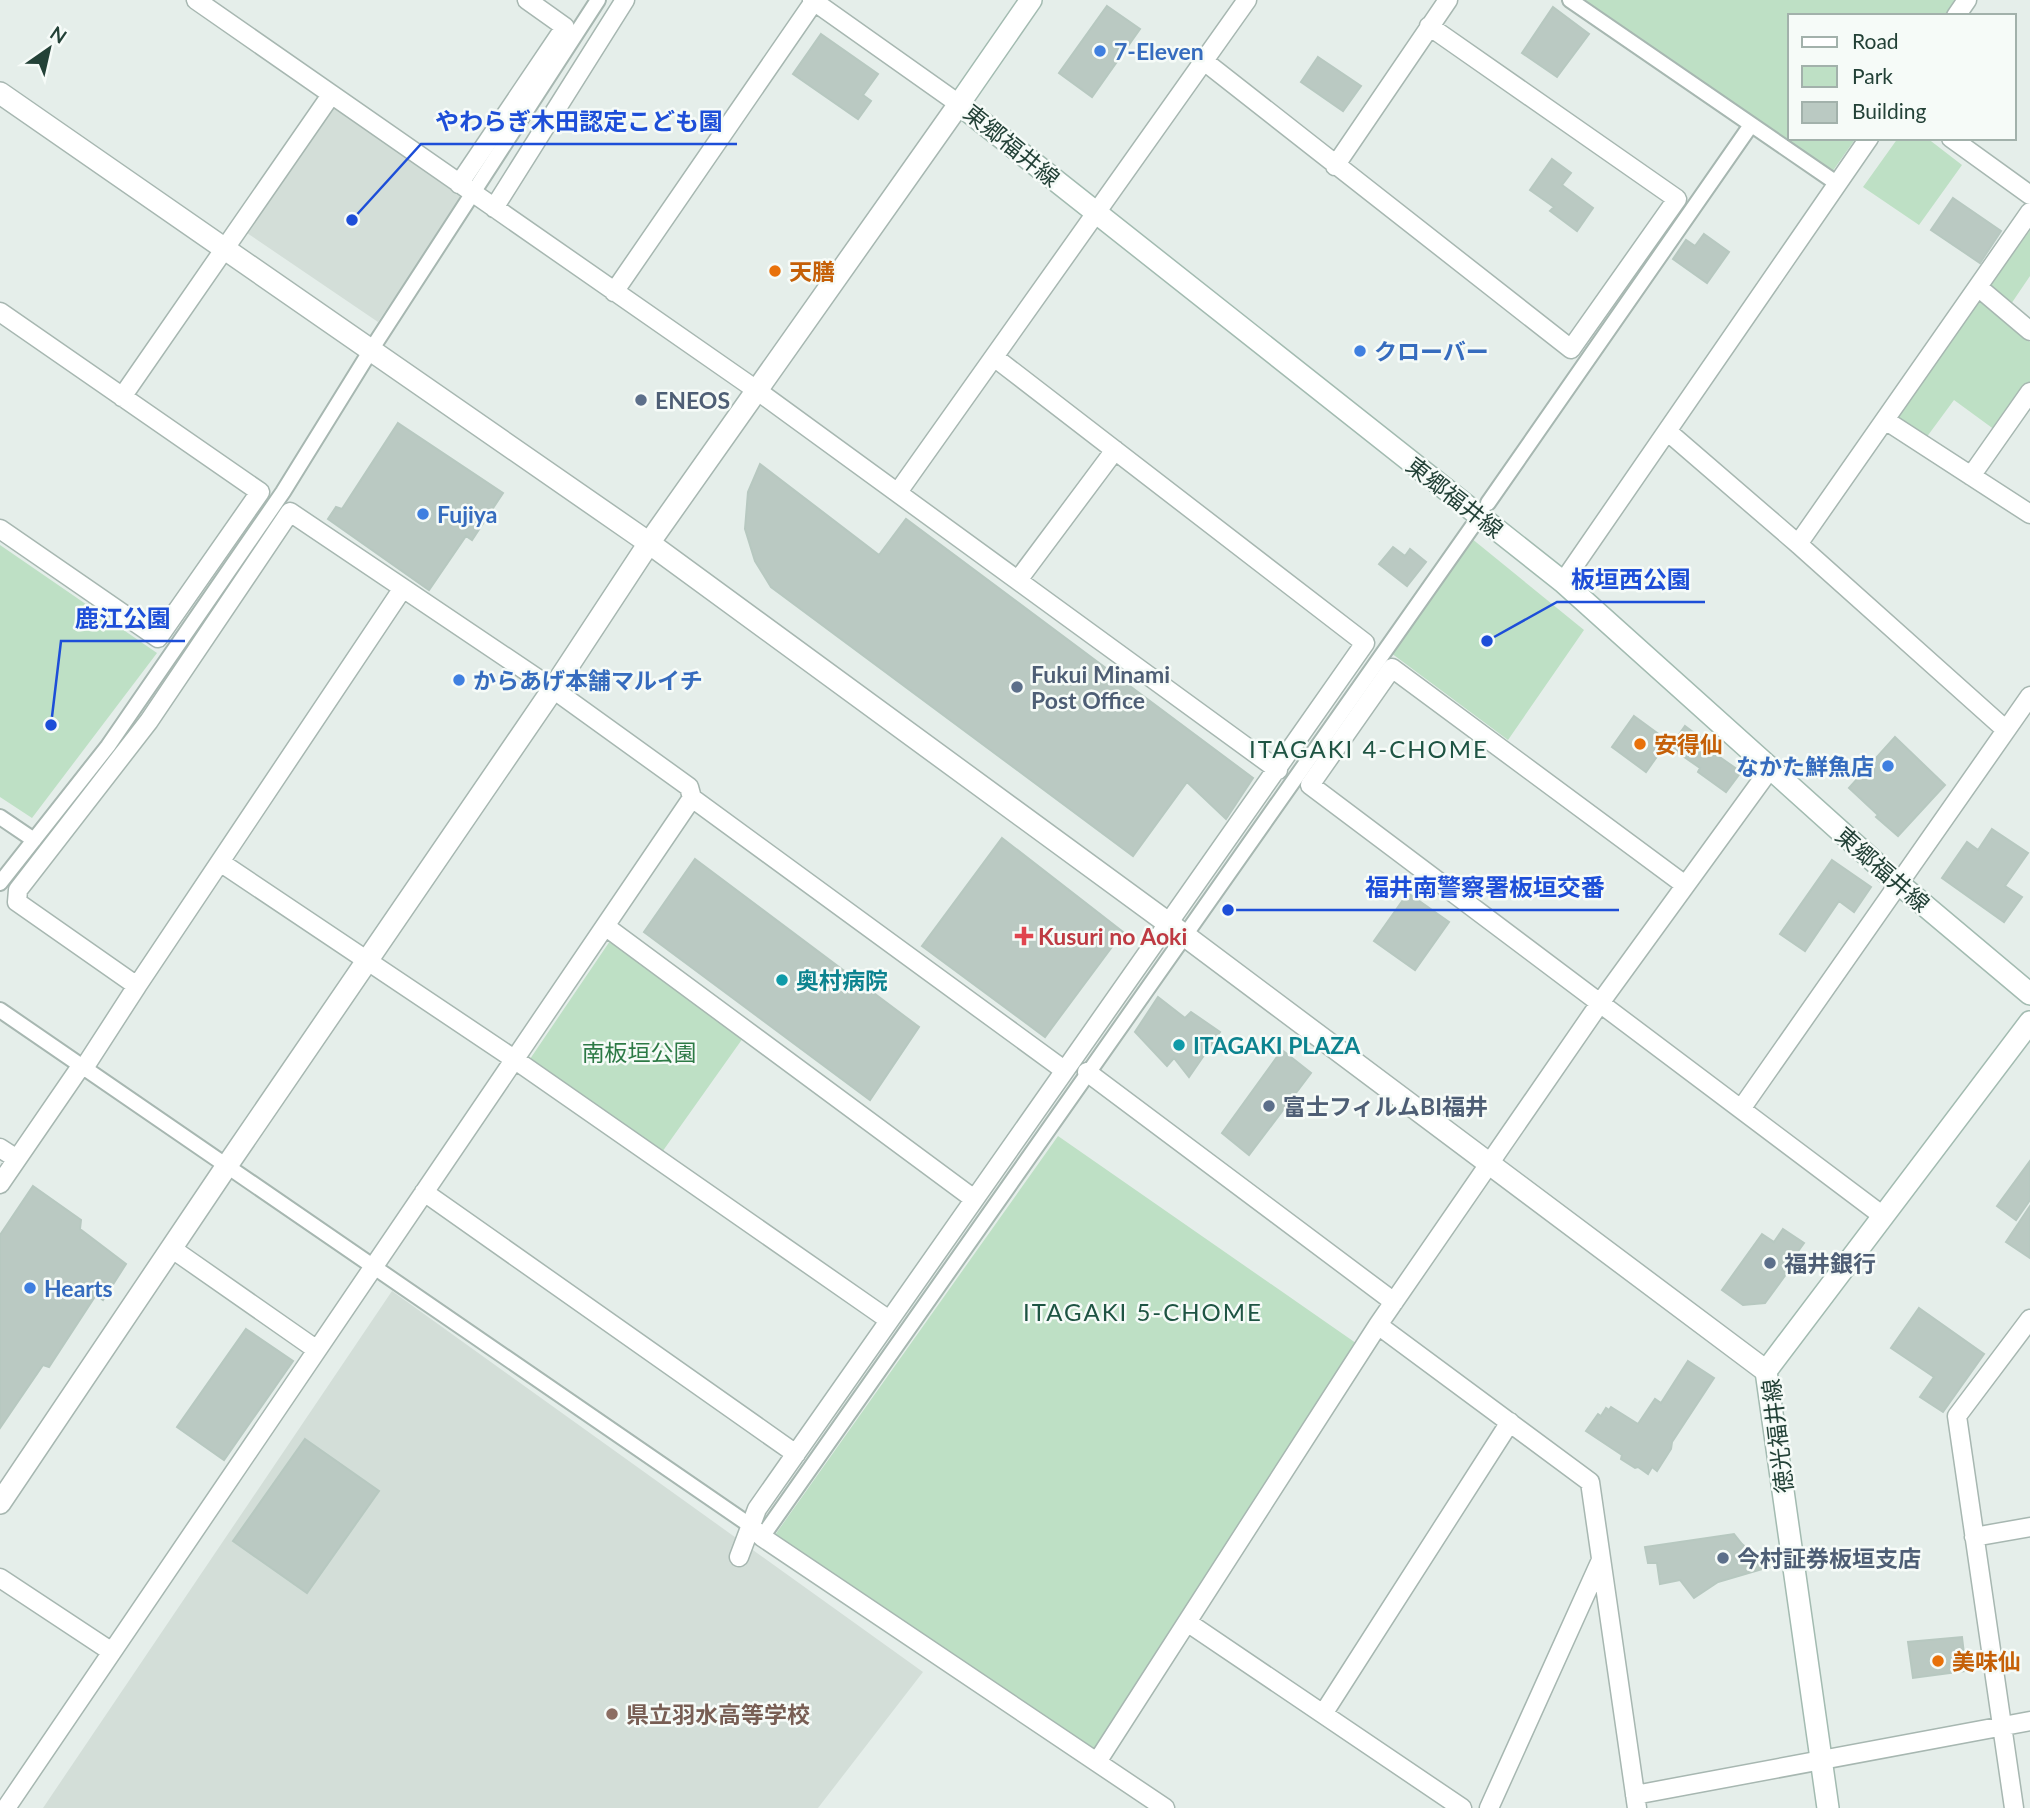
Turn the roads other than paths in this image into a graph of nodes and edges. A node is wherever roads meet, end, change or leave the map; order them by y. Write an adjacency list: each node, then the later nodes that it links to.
1 (196, 0): 13 (street)
2 (527, 0): 20 (street)
3 (598, 0): 20 (street)
4 (625, 0): 22 (street)
5 (814, 0): 14 (street); 27 (street)
6 (1031, 0): 14 (street, 東郷福井線)
7 (1247, 0): 11 (street)
8 (1448, 0): 10 (street)
9 (1570, 0): 15 (street)
10 (1429, 26): 18 (street); 18 (street)
11 (1204, 61): 18 (street); 24 (street)
12 (0, 93): 25 (street)
13 (331, 95): 20 (street); 25 (street)
14 (959, 104): 24 (street, 東郷福井線); 32 (street)
15 (1751, 125): 19 (street); 40 (street)
16 (1868, 140): 36 (street)
17 (1954, 140): 21 (street)
18 (1335, 166)
19 (1832, 180)
20 (466, 189): 22 (street); 30 (street)
21 (2030, 195)
22 (494, 208): 27 (street)
23 (2030, 212): 26 (street)
24 (1097, 213): 31 (street); 47 (street, 東郷福井線)
25 (225, 249): 30 (street); 34 (street)
26 (1978, 287): 29 (street); 35 (street)
27 (614, 292): 32 (street)
28 (0, 312): 34 (street)
29 (2030, 331)
30 (371, 350): 44 (street); 56 (street)
31 (994, 357): 37 (street); 39 (street)
32 (755, 389): 39 (street); 44 (street)
33 (2030, 392): 38 (street)
34 (122, 397): 43 (street)
35 (1885, 421): 38 (street); 45 (street)
36 (1667, 431): 45 (street); 47 (street)
37 (1115, 450): 46 (street); 53 (street)
38 (1971, 476): 41 (street)
39 (898, 492): 46 (street)
40 (1488, 503)
41 (2030, 514)
42 (1472, 527): 62 (street)
43 (0, 529)
44 (649, 543): 49 (street); 62 (street)
45 (1798, 544): 51 (street)
46 (1018, 580): 53 (street)
47 (1563, 582): 52 (street, 東郷福井線)
48 (404, 588): 49 (street); 57 (street); 64 (street)
49 (554, 688): 54 (street); 63 (street)
50 (2030, 696): 51 (street)
51 (2006, 730): 59 (street)
52 (1770, 769): 59 (street, 東郷福井線); 60 (street)
53 (1278, 770): 62 (street)
54 (692, 798): 61 (street); 71 (street)
55 (0, 817): 56 (street)
56 (34, 840): 58 (street)
57 (220, 862): 63 (street); 64 (street)
58 (0, 883)
59 (1898, 883): 65 (street, 東郷福井線); 73 (street)
60 (1685, 886): 66 (street); 66 (street)
61 (605, 926): 69 (street); 80 (street)
62 (1176, 929): 71 (street); 72 (street); 76 (street)
63 (367, 959): 69 (street); 77 (street)
64 (137, 986): 70 (street)
65 (2030, 994)
66 (1600, 1003): 73 (street); 76 (street)
67 (0, 1010): 70 (street)
68 (2030, 1022): 81 (street, 徳光福井線)
69 (514, 1059): 79 (street); 86 (street)
70 (82, 1067): 75 (street); 77 (street)
71 (1063, 1070): 80 (street)
72 (1087, 1072): 84 (street); 94 (street)
73 (1741, 1109): 81 (street)
74 (0, 1148): 75 (street)
75 (17, 1159): 78 (street)
76 (1490, 1165): 84 (street); 89 (street)
77 (226, 1167): 82 (street); 83 (street)
78 (0, 1184)
79 (424, 1192): 83 (street); 91 (street)
80 (974, 1199): 86 (street)
81 (1883, 1216): 89 (street, 徳光福井線)
82 (171, 1248): 88 (street); 92 (street)
83 (373, 1267): 88 (street); 94 (street)
84 (1394, 1302): 87 (street)
85 (2030, 1319): 95 (street)
86 (889, 1321): 91 (street)
87 (1378, 1325): 90 (street); 99 (street)
88 (317, 1350): 100 (street)
89 (1766, 1371): 105 (street, 徳光福井線)
90 (1510, 1422): 97 (street); 101 (street)
91 (796, 1454): 94 (street)
92 (0, 1503)
93 (2030, 1527): 95 (street)
94 (756, 1531): 96 (street); 104 (street)
95 (1974, 1537): 103 (street)
96 (739, 1557)
97 (1601, 1560): 106 (street); 110 (street)
98 (0, 1578): 100 (street)
99 (1187, 1622): 101 (street); 104 (street)
100 (112, 1652): 107 (street)
101 (1323, 1714): 109 (street)
102 (2030, 1721): 103 (street)
103 (2003, 1727): 105 (street); 112 (street)
104 (1097, 1762): 108 (street)
105 (1821, 1762): 106 (street); 111 (street, 徳光福井線)
106 (1636, 1802)
107 (6, 1808)
108 (1165, 1808)
109 (1462, 1808)
110 (1489, 1808)
111 (1828, 1808)
112 (2014, 1808)

